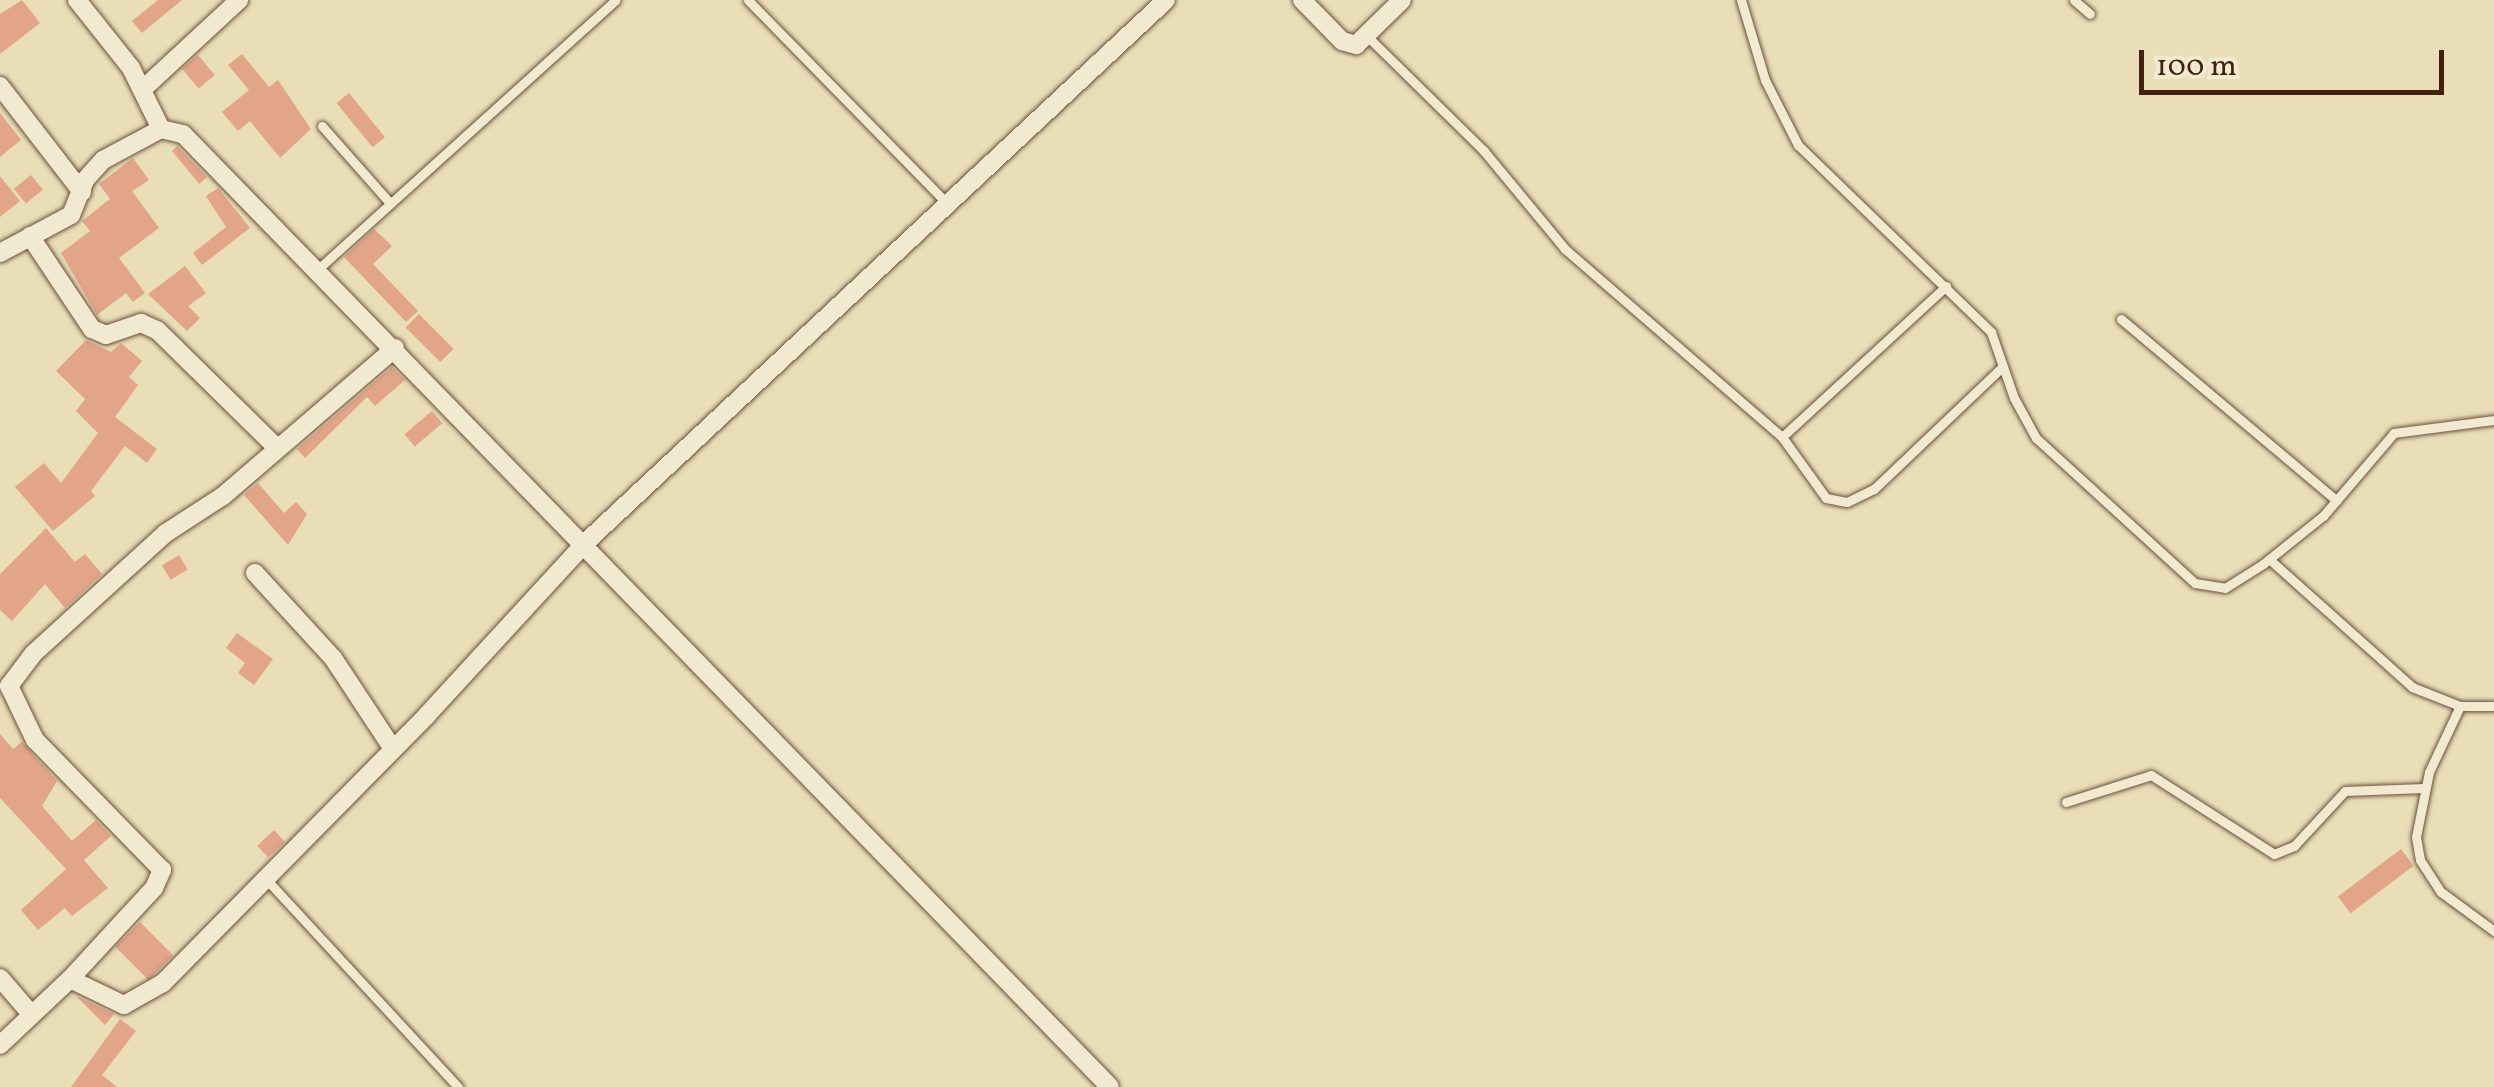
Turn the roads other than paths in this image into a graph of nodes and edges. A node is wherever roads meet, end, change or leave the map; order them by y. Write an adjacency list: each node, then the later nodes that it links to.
1 (77, 0): 13 (street)
2 (239, 0): 13 (street)
3 (616, 0): 17 (lane)
4 (748, 0): 18 (lane)
5 (1166, 0): 18 (street)
6 (1302, 0): 11 (street)
7 (1402, 0): 11 (street)
8 (1741, 0): 22 (lane)
9 (2074, 0): 10 (lane)
10 (2090, 14)
11 (1368, 37): 27 (lane)
12 (0, 86): 16 (street)
13 (143, 89): 15 (street)
14 (322, 126): 17 (lane)
15 (161, 129): 16 (street); 21 (street)
16 (82, 192): 19 (street)
17 (390, 203): 21 (lane)
18 (948, 204): 30 (street)
19 (30, 236): 20 (street); 28 (street)
20 (0, 252)
21 (318, 269): 24 (street)
22 (1946, 286): 25 (lane); 27 (lane)
23 (2121, 319): 29 (lane)
24 (394, 348): 28 (street); 30 (street)
25 (2004, 366): 27 (lane); 31 (lane)
26 (2494, 420): 29 (lane)
27 (1782, 437)
28 (275, 446): 41 (street)
29 (2337, 500): 31 (lane)
30 (585, 543): 35 (street); 45 (street)
31 (2269, 559): 33 (lane)
32 (255, 573): 35 (street)
33 (2460, 706): 34 (lane); 36 (lane)
34 (2494, 706)
35 (393, 749): 38 (street)
36 (2424, 788): 37 (lane); 39 (lane)
37 (2066, 802)
38 (266, 879): 41 (street); 44 (lane)
39 (2494, 930)
40 (0, 978): 42 (street)
41 (70, 978): 42 (street)
42 (31, 1014): 43 (street)
43 (0, 1045)
44 (458, 1087)
45 (1110, 1087)

